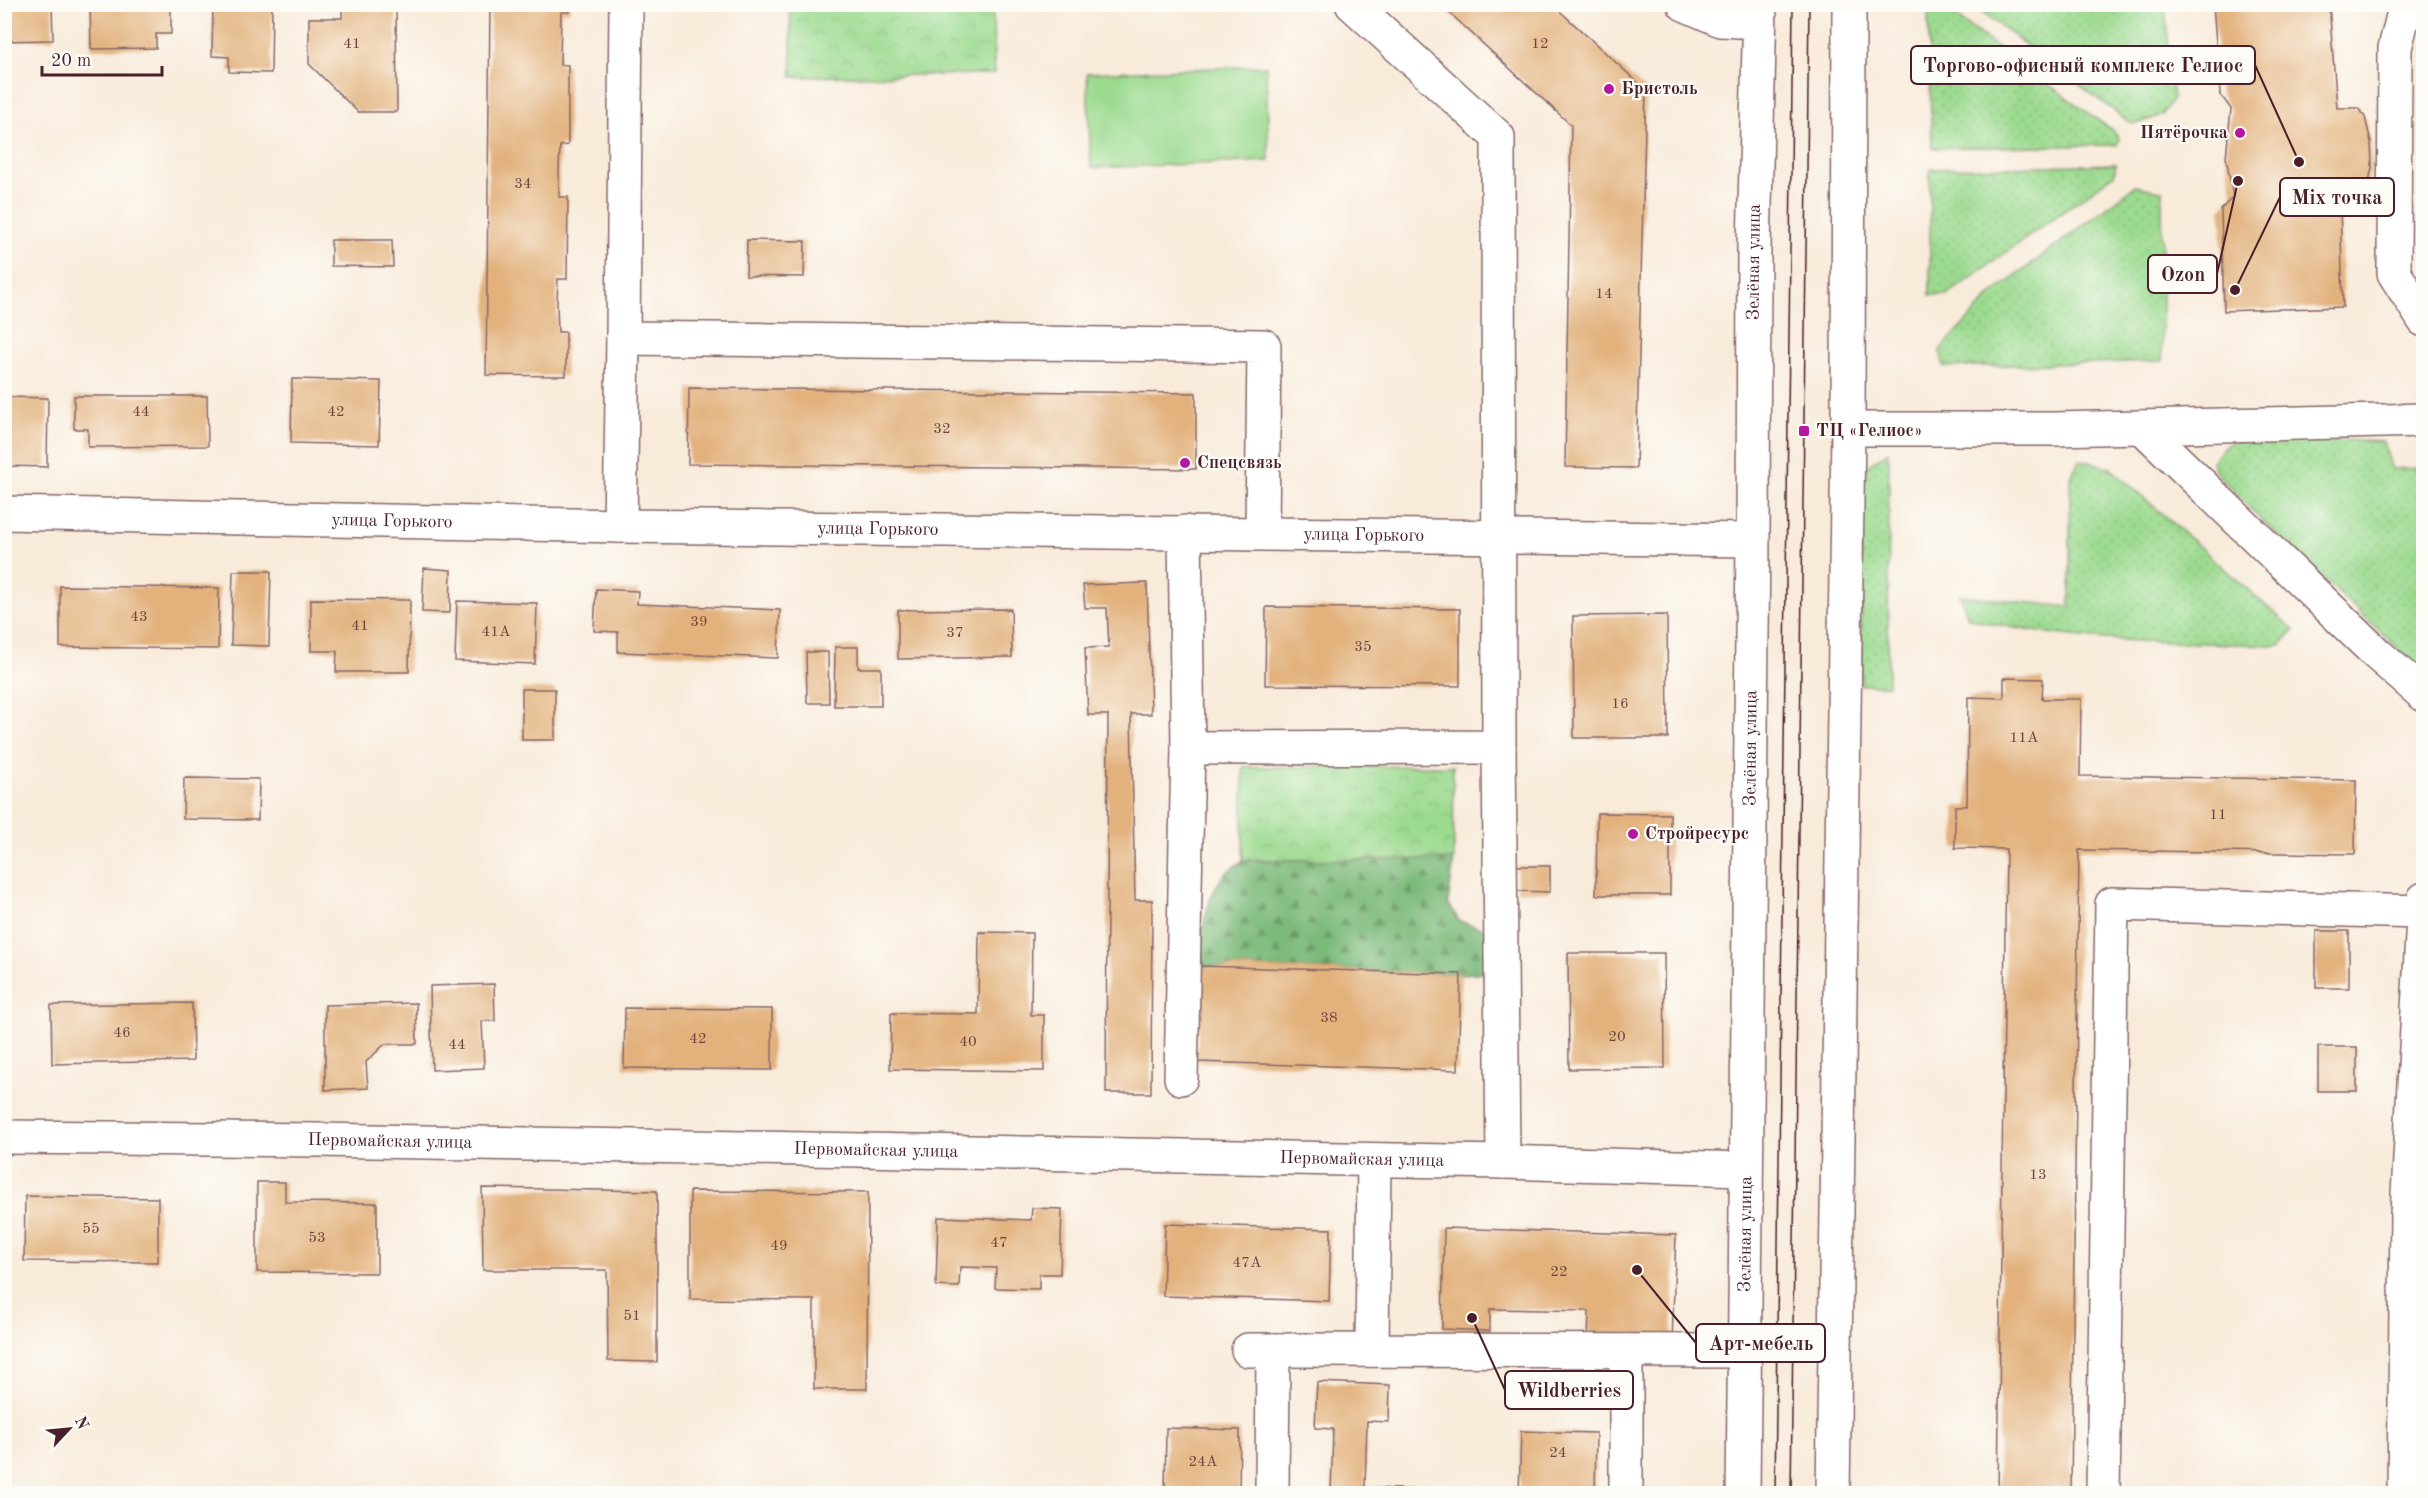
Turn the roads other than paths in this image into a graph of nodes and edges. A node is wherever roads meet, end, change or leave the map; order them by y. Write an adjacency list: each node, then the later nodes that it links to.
1 (626, 4): 8 (street)
2 (1352, 4): 16 (street)
3 (1684, 4): 6 (street)
4 (1849, 4): 11 (street)
5 (2406, 4): 7 (street)
6 (1759, 13): 17 (street, Зелёная улица)
7 (2424, 320)
8 (623, 338): 13 (street); 15 (street)
9 (2424, 420): 10 (street)
10 (2142, 427): 11 (street); 18 (street)
11 (1848, 429): 35 (street)
12 (4, 513): 13 (street, улица Горького)
13 (620, 526): 14 (street, улица Горького)
14 (1185, 532): 15 (street, улица Горького); 20 (street)
15 (1262, 533): 16 (street, улица Горького)
16 (1499, 537): 17 (street, улица Горького); 19 (street)
17 (1753, 540): 27 (street, Зелёная улица)
18 (2424, 695)
19 (1499, 747): 20 (street); 26 (street)
20 (1188, 748): 23 (street)
21 (2424, 899): 22 (street)
22 (2423, 912): 28 (street); 36 (street)
23 (1181, 1078)
24 (4, 1137): 25 (street, Первомайская улица)
25 (1374, 1161): 26 (street, Первомайская улица); 29 (street)
26 (1503, 1162): 27 (street, Первомайская улица)
27 (1746, 1169): 31 (street, Зелёная улица)
28 (2415, 1214): 37 (street)
29 (1372, 1350): 30 (street); 32 (street)
30 (1626, 1351): 31 (street); 33 (street)
31 (1746, 1351): 34 (street, Зелёная улица)
32 (1272, 1494)
33 (1626, 1494)
34 (1743, 1494)
35 (1833, 1494)
36 (2103, 1494)
37 (2404, 1494)

